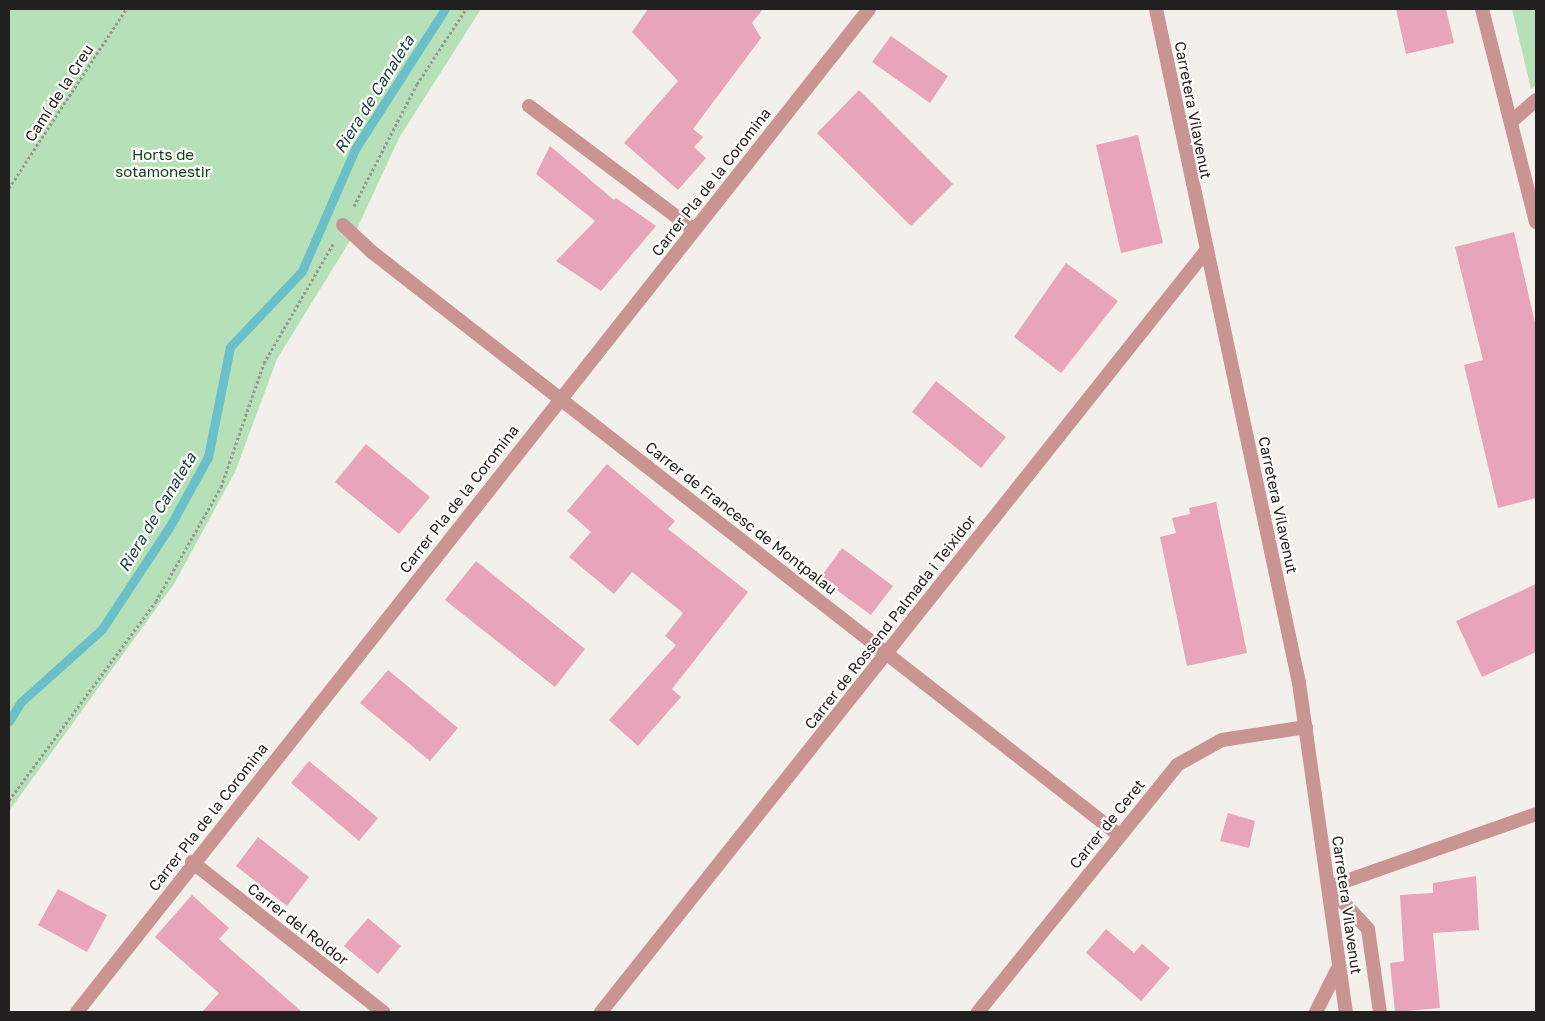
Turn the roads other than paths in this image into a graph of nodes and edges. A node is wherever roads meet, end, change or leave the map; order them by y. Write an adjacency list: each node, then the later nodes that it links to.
1 (869, 9): 9 (street, Carrer Pla de la Coromina)
2 (1156, 9): 10 (street, Carretera Vilavenut)
3 (1482, 9): 6 (street)
4 (1536, 100): 6 (street)
5 (529, 106): 9 (street)
6 (1512, 121): 7 (street)
7 (1536, 222)
8 (343, 225): 11 (street, Carrer de Francesc de Montpalau)
9 (694, 230): 11 (street, Carrer Pla de la Coromina)
10 (1205, 252): 12 (street, Carrer de Rossend Palmada i Teixidor); 13 (street, Carretera Vilavenut)
11 (561, 397): 12 (street, Carrer de Francesc de Montpalau); 16 (street, Carrer Pla de la Coromina)
12 (886, 653): 15 (street, Carrer de Francesc de Montpalau); 21 (street, Carrer de Rossend Palmada i Teixidor)
13 (1306, 727): 15 (street, Carrer de Ceret); 17 (street, Carretera Vilavenut)
14 (1536, 814): 17 (street)
15 (1118, 835): 22 (street, Carrer de Ceret)
16 (192, 862): 19 (street, Carrer Pla de la Coromina); 20 (street, Carrer del Roldor)
17 (1329, 887): 18 (street, Carretera Vilavenut); 25 (street)
18 (1337, 970): 23 (street); 24 (street, Carretera Vilavenut)
19 (77, 1012)
20 (383, 1012)
21 (601, 1012)
22 (978, 1012)
23 (1316, 1012)
24 (1346, 1012)
25 (1380, 1012)

